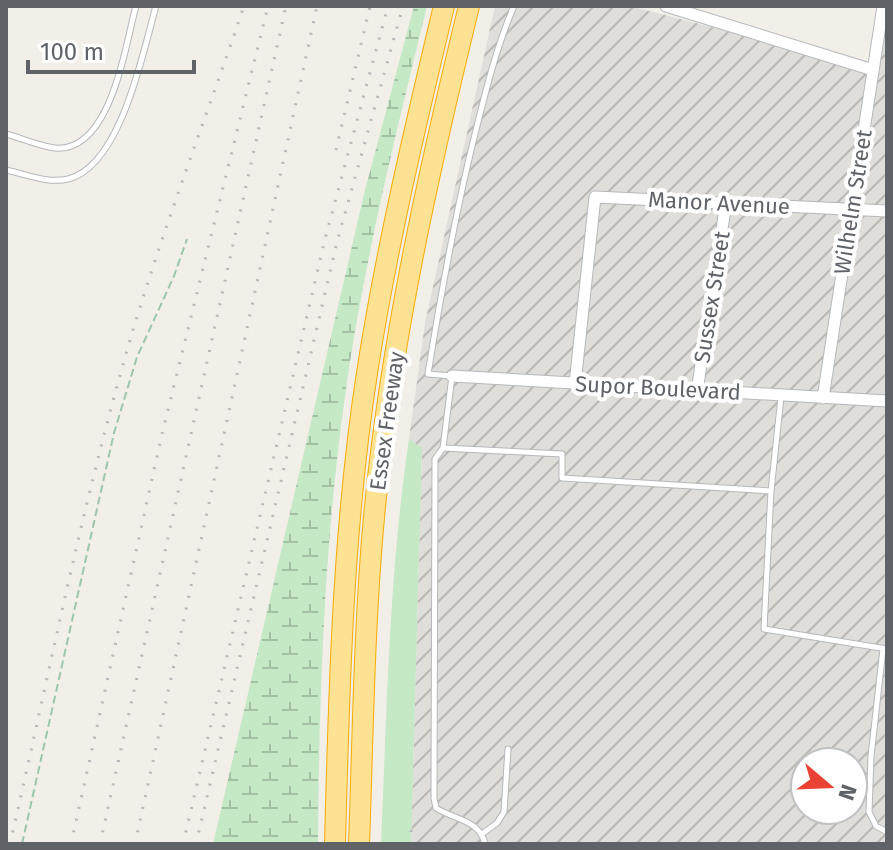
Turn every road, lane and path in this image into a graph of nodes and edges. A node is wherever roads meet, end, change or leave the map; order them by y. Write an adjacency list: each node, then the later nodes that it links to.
1 (136, 6): 9 (lane)
2 (156, 6): 10 (lane)
3 (444, 6): 28 (highway, Essex Freeway)
4 (469, 6): 29 (highway, Essex Freeway)
5 (514, 6): 15 (lane, Supor Boulevard)
6 (666, 6): 8 (street)
7 (883, 6): 8 (street, Wilhelm Street)
8 (873, 70): 12 (street, Wilhelm Street)
9 (6, 134)
10 (6, 170)
11 (726, 203): 12 (street, Manor Avenue); 16 (street, Manor Avenue); 17 (street, Sussex Street)
12 (852, 209): 13 (street, Manor Avenue); 19 (street, Wilhelm Street)
13 (887, 211)
14 (187, 239): 27 (path)
15 (452, 376): 16 (street, Supor Boulevard); 21 (lane)
16 (575, 384): 17 (street, Supor Boulevard)
17 (697, 391): 18 (street, Supor Boulevard)
18 (782, 396): 19 (street, Supor Boulevard); 22 (lane)
19 (823, 398): 20 (street, Supor Boulevard)
20 (887, 401)
21 (443, 447): 22 (lane); 26 (lane)
22 (771, 491): 23 (lane)
23 (885, 649): 25 (lane)
24 (508, 749): 26 (lane)
25 (887, 832)
26 (481, 835): 30 (lane)
27 (22, 844)
28 (335, 844)
29 (359, 844)
30 (485, 844)

